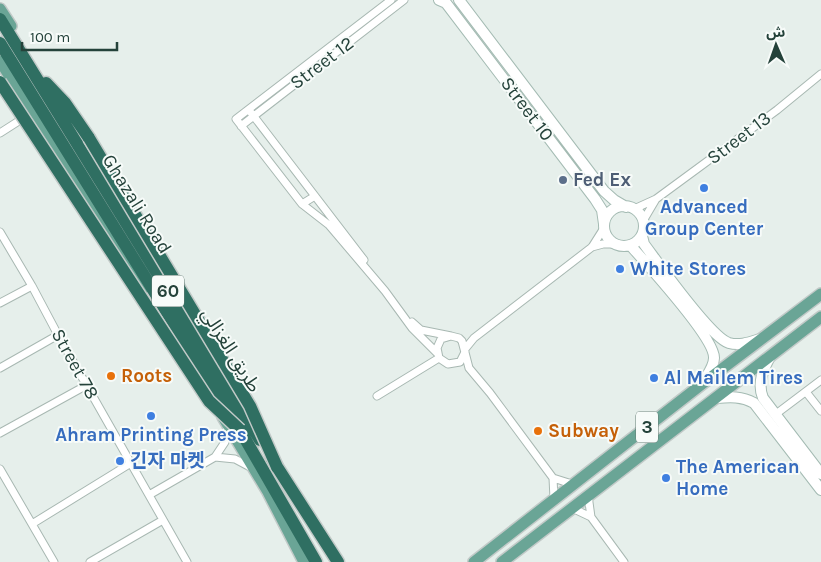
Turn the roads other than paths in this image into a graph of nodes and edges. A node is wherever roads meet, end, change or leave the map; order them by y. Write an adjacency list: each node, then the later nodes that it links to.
1 (391, 0): 13 (street, Street 12)
2 (404, 0): 13 (street, Street 12)
3 (439, 0): 20 (street, Street 10)
4 (459, 0): 18 (street, Street 10)
5 (0, 9): 11 (main road, طريق الغزالي)
6 (0, 19): 54 (highway, Ghazali Road / 60, bridge)
7 (0, 43): 50 (highway, Ghazali Road / 60, bridge)
8 (0, 61): 12 (main road)
9 (821, 74): 16 (street, Street 13)
10 (0, 82): 50 (highway, bridge)
11 (46, 83): 54 (highway, bridge); 75 (main road, طريق الغزالي)
12 (28, 106): 14 (street); 49 (main road)
13 (251, 112): 15 (street); 17 (street, Street 12)
14 (0, 133)
15 (315, 196): 17 (street); 32 (street)
16 (656, 199): 18 (street, Street 13); 19 (street, Street 13)
17 (302, 204): 35 (street)
18 (630, 208): 19 (street); 20 (street)
19 (643, 221): 22 (street)
20 (604, 226): 23 (street); 25 (street)
21 (1, 234): 26 (street, Street 78)
22 (642, 236): 24 (street); 33 (street)
23 (614, 244): 24 (street); 25 (street)
24 (630, 246): 41 (street)
25 (592, 247): 31 (street)
26 (32, 286): 28 (street); 30 (street, Street 78)
27 (821, 294): 33 (main road, 3)
28 (0, 304)
29 (821, 317): 36 (main road, 3)
30 (58, 335): 38 (street); 42 (street, Street 78)
31 (478, 335): 32 (street); 34 (street)
32 (453, 336): 34 (street); 35 (street)
33 (763, 338): 41 (main road, 3)
34 (465, 351): 37 (street); 39 (street)
35 (438, 355): 37 (street); 44 (street)
36 (770, 357): 45 (main road, 3); 48 (street)
37 (456, 364): 39 (street)
38 (0, 368)
39 (469, 368): 59 (street)
40 (821, 380): 43 (street)
41 (702, 384): 47 (main road, 3)
42 (87, 385): 51 (street); 53 (street, Street 78)
43 (806, 392): 46 (street); 48 (street)
44 (377, 396)
45 (716, 398): 58 (main road, 3); 61 (street)
46 (821, 411)
47 (665, 413): 58 (main road); 60 (main road, 3)
48 (776, 414): 57 (street)
49 (227, 424): 52 (street); 56 (main road)
50 (240, 430): 73 (highway, Ghazali Road / 60)
51 (0, 433)
52 (216, 457): 56 (street); 62 (street)
53 (131, 464): 62 (street, Street 78); 68 (street)
54 (277, 467): 74 (highway, Ghazali Road / 60)
55 (0, 469): 68 (street)
56 (253, 469): 72 (main road)
57 (821, 474)
58 (613, 476): 63 (main road, 3)
59 (553, 478): 60 (street); 64 (street)
60 (572, 484): 64 (main road, 3)
61 (821, 490)
62 (149, 495): 67 (street, Street 78)
63 (588, 495): 65 (main road, 3); 66 (street)
64 (554, 499): 76 (main road, 3)
65 (572, 508): 66 (street); 77 (main road, 3)
66 (591, 517): 78 (street)
67 (163, 520): 70 (street); 71 (street, Street 78)
68 (32, 524): 69 (street)
69 (54, 562)
70 (90, 562)
71 (187, 562)
72 (304, 562)
73 (316, 562)
74 (338, 562)
75 (345, 562)
76 (474, 562)
77 (502, 562)
78 (624, 562)

